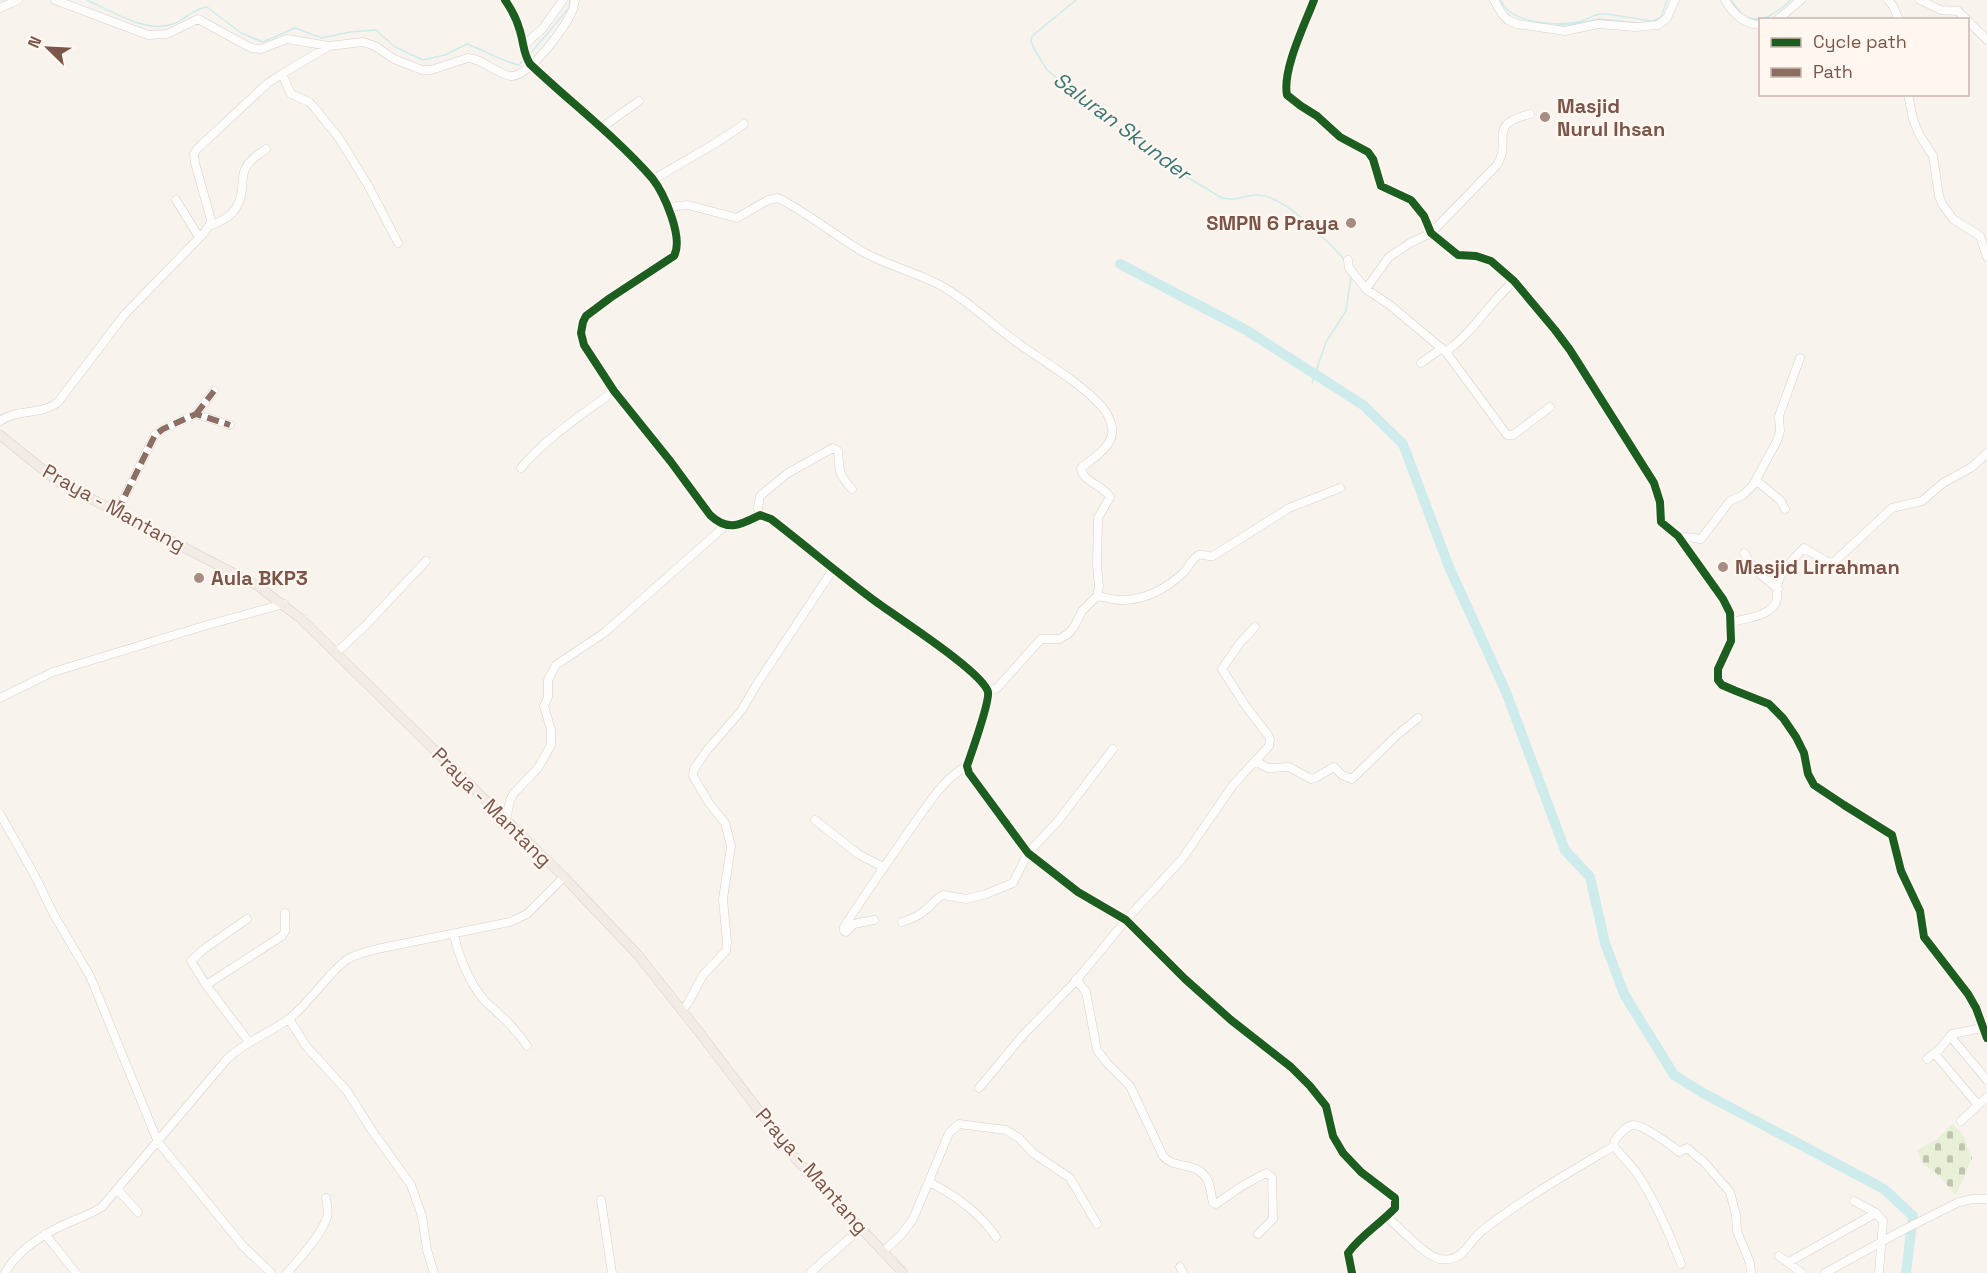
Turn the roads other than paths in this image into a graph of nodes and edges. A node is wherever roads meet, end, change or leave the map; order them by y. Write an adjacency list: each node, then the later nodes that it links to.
1 (18, 0): 14 (street)
2 (55, 0): 13 (street)
3 (505, 0): 22 (street)
4 (563, 0): 22 (street)
5 (575, 0): 23 (street)
6 (1314, 0): 35 (street)
7 (1494, 0): 8 (street)
8 (1675, 0)
9 (1725, 0): 19 (street)
10 (1801, 0): 15 (street)
11 (1888, 0): 16 (street)
12 (1920, 0): 17 (street)
13 (72, 2): 21 (street)
14 (0, 8)
15 (1779, 18)
16 (1898, 18)
17 (1965, 18)
18 (1969, 22): 20 (street)
19 (1759, 25)
20 (1987, 40)
21 (329, 46): 23 (street); 24 (street)
22 (523, 49): 23 (street)
23 (531, 65): 29 (street)
24 (282, 74): 34 (street); 37 (street)
25 (1908, 96): 38 (street)
26 (639, 101): 29 (street)
27 (1530, 114): 35 (street)
28 (744, 124): 31 (street)
29 (601, 128): 31 (street)
30 (266, 149): 34 (street)
31 (653, 180): 33 (street)
32 (176, 200): 36 (street)
33 (667, 207): 46 (street); 66 (street)
34 (209, 226): 36 (street)
35 (1431, 233): 40 (street); 41 (street)
36 (199, 237): 49 (street)
37 (398, 243)
38 (1987, 257)
39 (1348, 260): 41 (street)
40 (1514, 281): 42 (street); 61 (street)
41 (1366, 289): 42 (street)
42 (1444, 350): 44 (street); 47 (street)
43 (1800, 358): 54 (street)
44 (1421, 363)
45 (214, 391): 48 (street)
46 (614, 391): 53 (street); 60 (street)
47 (1550, 407)
48 (196, 414): 50 (street); 58 (street)
49 (0, 421)
50 (230, 425)
51 (0, 435): 58 (main road, Praya - Mantang)
52 (1987, 453): 65 (street)
53 (521, 468)
54 (1756, 480): 57 (street); 61 (street)
55 (1341, 488): 66 (street)
56 (852, 489): 59 (street)
57 (1785, 509)
58 (117, 512): 67 (main road, Praya - Mantang)
59 (760, 515): 60 (street); 64 (street)
60 (725, 526): 79 (street)
61 (1678, 536): 68 (street)
62 (1744, 553): 65 (street)
63 (426, 561): 70 (street)
64 (834, 568): 71 (street); 91 (street)
65 (1778, 589): 68 (street)
66 (1097, 596): 71 (street)
67 (284, 604): 70 (main road, Praya - Mantang); 72 (street)
68 (1731, 622): 93 (street)
69 (1254, 627): 75 (street)
70 (337, 652): 79 (main road, Praya - Mantang)
71 (988, 692): 76 (street)
72 (0, 698)
73 (1418, 718): 75 (street)
74 (1113, 749): 80 (street)
75 (1256, 761): 86 (street)
76 (967, 766): 80 (street); 81 (street)
77 (0, 814): 105 (street)
78 (815, 820): 81 (street)
79 (506, 821): 82 (main road, Praya - Mantang)
80 (1028, 853): 86 (street); 87 (street)
81 (882, 867): 85 (street)
82 (564, 877): 88 (street); 91 (main road, Praya - Mantang)
83 (285, 913): 90 (street)
84 (247, 919): 90 (street)
85 (874, 920)
86 (1126, 920): 89 (street); 115 (street)
87 (902, 922)
88 (454, 935): 92 (street); 97 (street)
89 (1076, 979): 101 (street); 119 (street)
90 (206, 985): 96 (street)
91 (682, 1010): 117 (main road, Praya - Mantang)
92 (289, 1019): 96 (street); 130 (street)
93 (1982, 1028): 94 (street); 95 (street)
94 (1950, 1036): 98 (street); 100 (street)
95 (1987, 1038)
96 (249, 1042): 105 (street)
97 (527, 1046)
98 (1935, 1054): 99 (street); 103 (street)
99 (1927, 1059)
100 (1987, 1080)
101 (979, 1088)
102 (1987, 1097): 103 (street)
103 (1978, 1105): 104 (street)
104 (1961, 1121)
105 (158, 1142): 108 (street); 128 (street)
106 (1614, 1146): 115 (street); 125 (street); 135 (street)
107 (929, 1182): 116 (street); 120 (street); 122 (street)
108 (117, 1189): 113 (street); 118 (street)
109 (326, 1198): 129 (street)
110 (1987, 1199): 121 (street)
111 (601, 1200): 131 (street)
112 (1854, 1201): 114 (street)
113 (138, 1212)
114 (1876, 1213): 121 (street); 124 (street)
115 (1387, 1217): 134 (street)
116 (1097, 1224)
117 (861, 1228): 122 (main road, Praya - Mantang); 132 (street)
118 (45, 1234): 126 (street); 127 (street)
119 (1258, 1234)
120 (996, 1237)
121 (1881, 1243): 137 (street); 138 (street)
122 (884, 1251): 133 (main road, Praya - Mantang)
123 (1779, 1256): 124 (street)
124 (1789, 1262): 136 (street)
125 (1681, 1264)
126 (5, 1273)
127 (76, 1273)
128 (271, 1273)
129 (287, 1273)
130 (434, 1273)
131 (612, 1273)
132 (810, 1273)
133 (903, 1273)
134 (1353, 1273)
135 (1751, 1273)
136 (1802, 1273)
137 (1825, 1273)
138 (1879, 1273)

